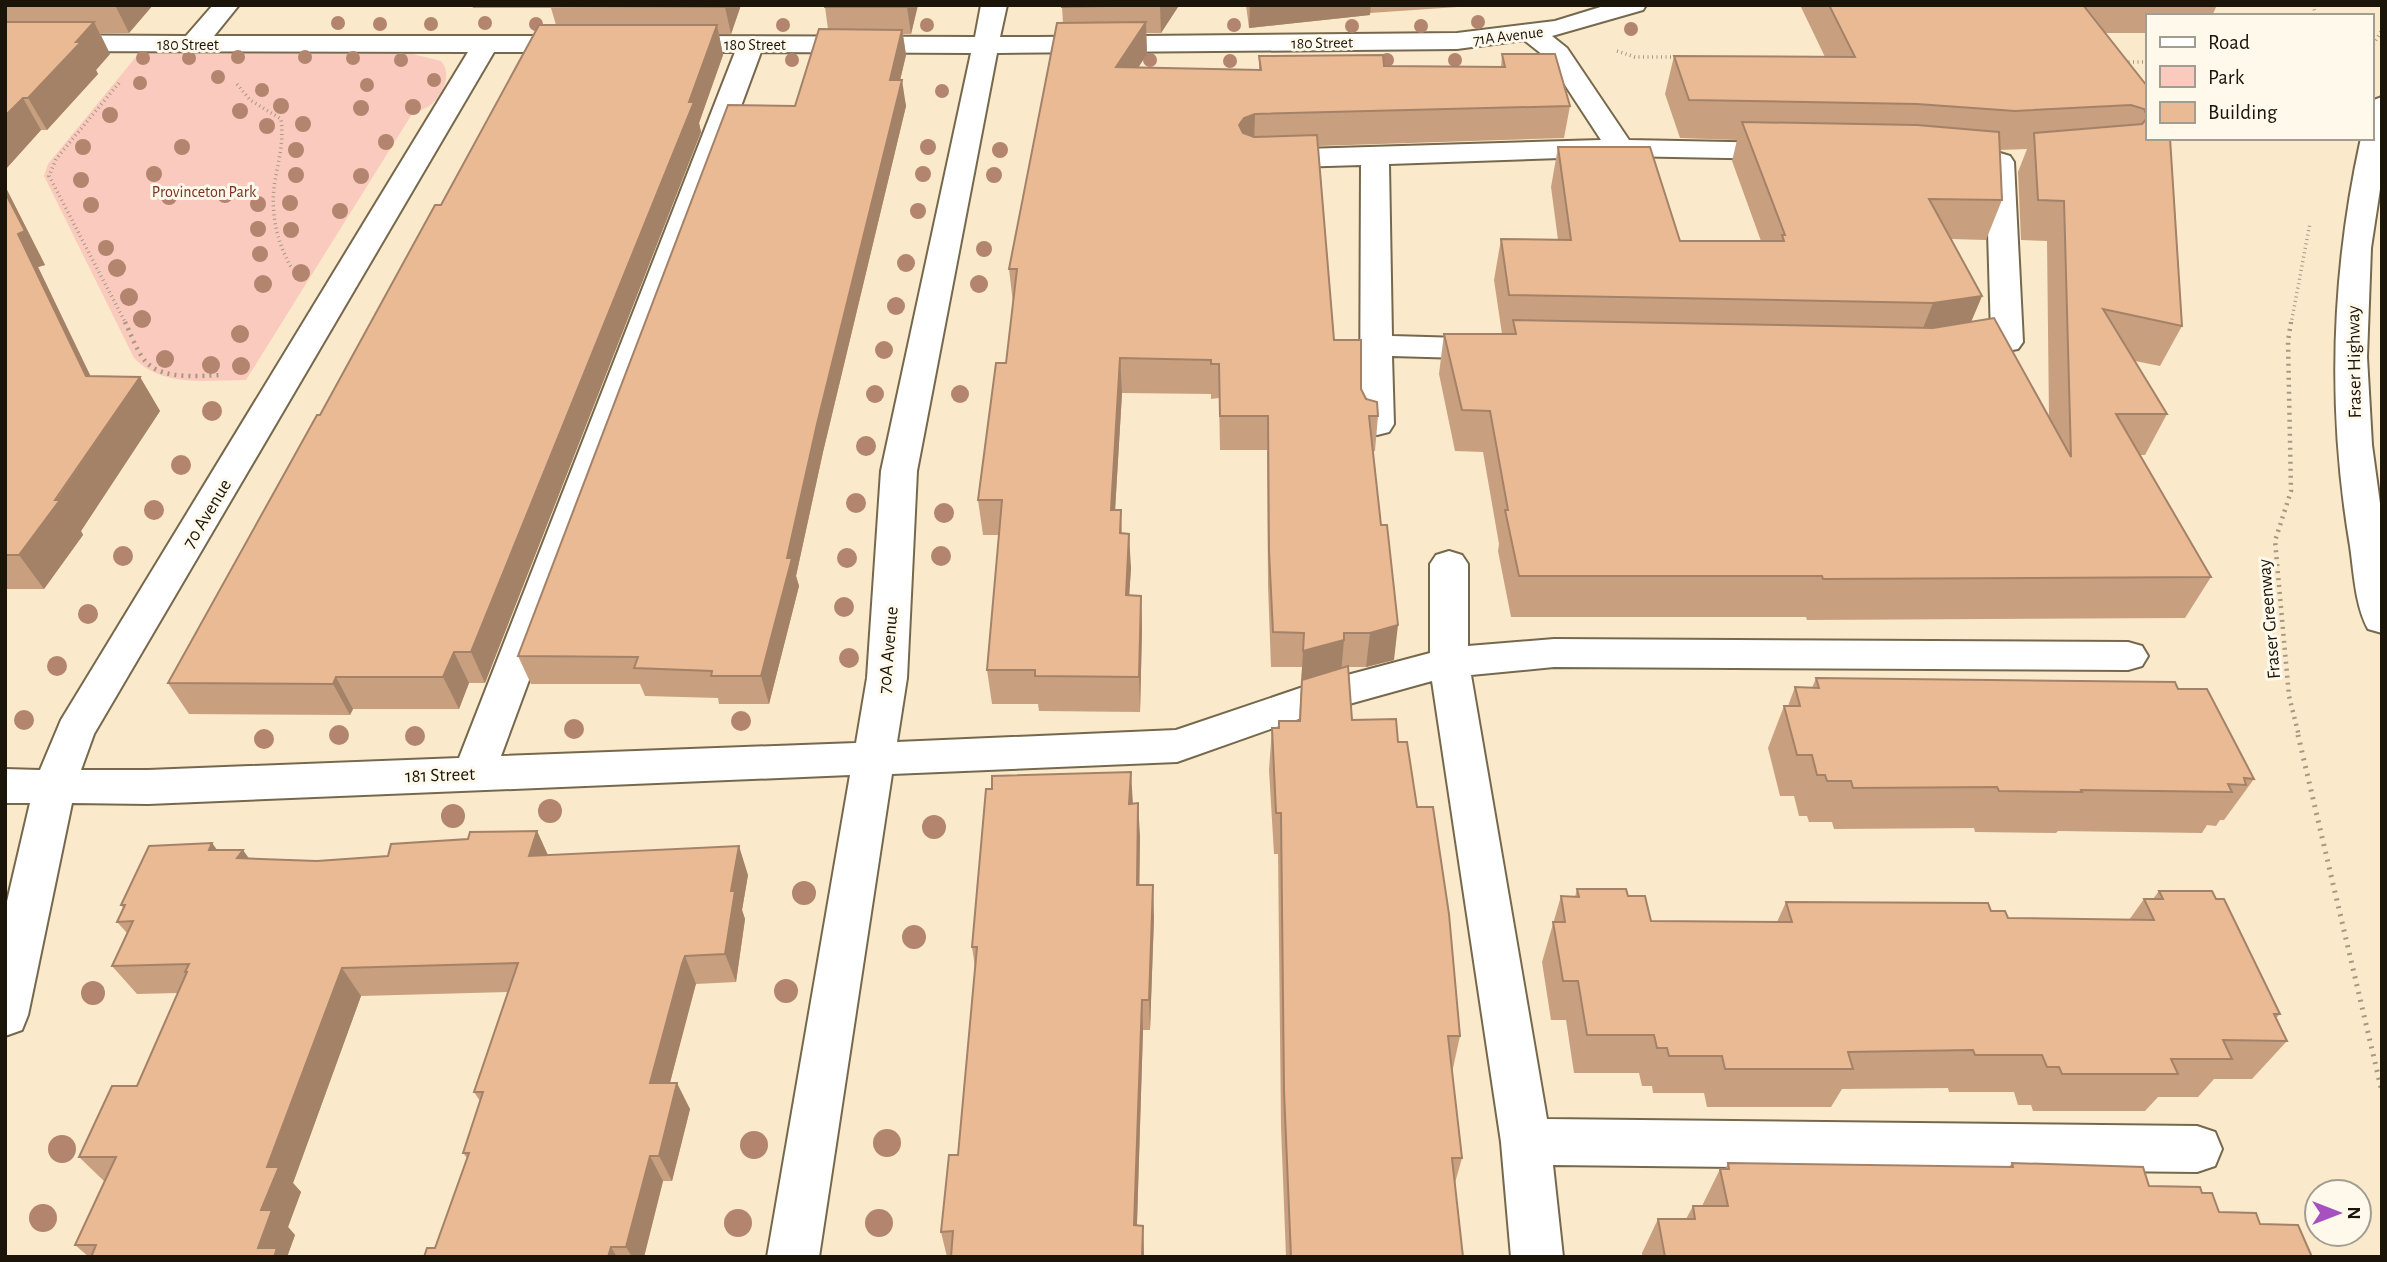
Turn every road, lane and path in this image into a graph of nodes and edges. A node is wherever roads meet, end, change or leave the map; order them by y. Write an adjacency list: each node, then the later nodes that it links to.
1 (227, 5): 7 (street)
2 (995, 5): 12 (street, 70A Avenue)
3 (1634, 5): 4 (street, 71A Avenue)
4 (1531, 33): 5 (street, 71A Avenue); 20 (street)
5 (1379, 41): 12 (street, 180 Street)
6 (5, 44): 7 (street, 180 Street)
7 (192, 44): 8 (street, 180 Street)
8 (486, 44): 9 (street, 180 Street); 39 (street, 70 Avenue)
9 (612, 44)
10 (639, 44): 11 (street, 180 Street)
11 (751, 44): 12 (street, 180 Street); 37 (street)
12 (988, 45): 36 (street, 70A Avenue)
13 (1615, 51): 14 (path)
14 (1687, 57)
15 (2119, 62): 16 (path)
16 (2146, 62)
17 (126, 74): 30 (path)
18 (237, 83): 26 (path)
19 (2382, 106): 33 (street, Fraser Highway)
20 (1620, 148): 21 (street); 22 (street)
21 (1808, 152)
22 (1375, 158): 23 (street); 27 (street)
23 (1254, 159)
24 (1999, 160): 29 (street)
25 (2310, 222): 41 (path, Fraser Greenway)
26 (291, 267)
27 (1376, 346): 28 (street); 31 (street)
28 (1524, 350)
29 (1930, 354)
30 (221, 375)
31 (1377, 424)
32 (1449, 564): 35 (street)
33 (2382, 619)
34 (2128, 656): 35 (street, 181 Street)
35 (1449, 662): 36 (street, 181 Street); 42 (street)
36 (874, 760): 37 (street, 181 Street); 44 (street, 70A Avenue)
37 (474, 772): 39 (street, 181 Street)
38 (5, 786): 39 (street, 181 Street)
39 (54, 787): 40 (street, 70 Avenue)
40 (5, 1015)
41 (2382, 1092)
42 (1526, 1142): 43 (street); 45 (street)
43 (2197, 1149)
44 (793, 1257)
45 (1537, 1257)

